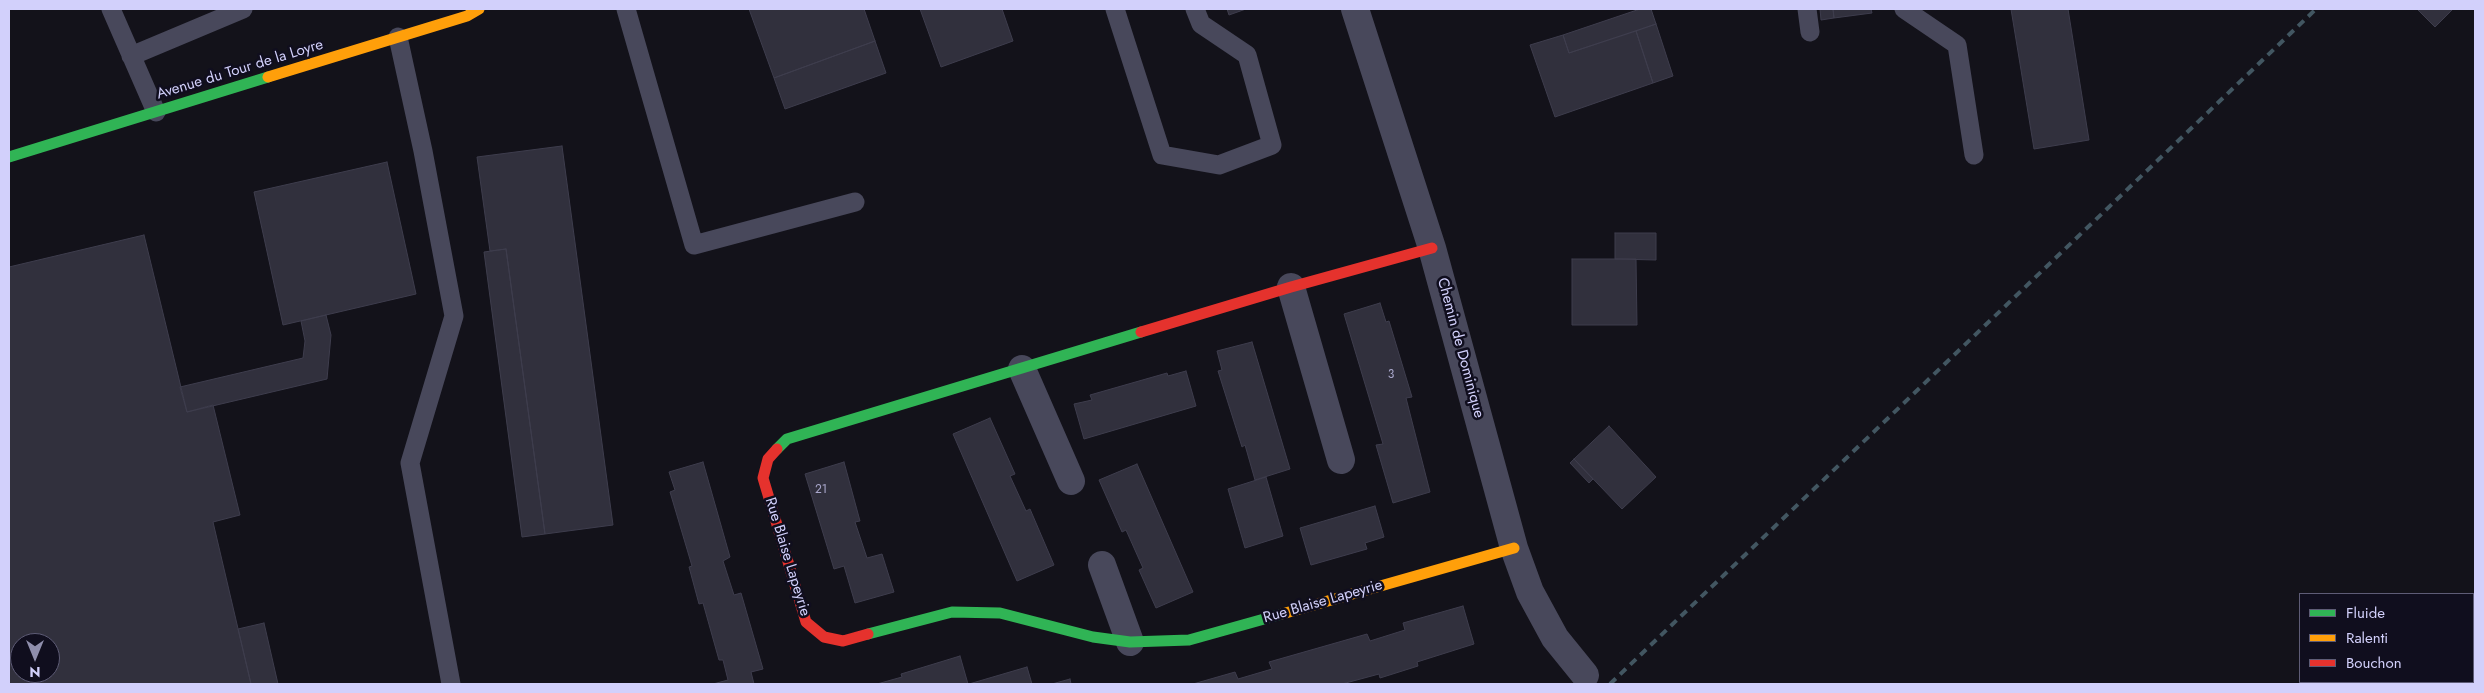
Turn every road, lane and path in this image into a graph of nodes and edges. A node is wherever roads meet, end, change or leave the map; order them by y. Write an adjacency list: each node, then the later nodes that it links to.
1 (111, 9): 12 (lane)
2 (243, 9): 12 (lane)
3 (479, 9): 11 (street, Avenue du Tour de la Loyre)
4 (626, 9): 16 (lane)
5 (1115, 9): 6 (lane)
6 (1195, 9)
7 (1355, 9): 17 (street, Chemin de Dominique)
8 (1807, 9): 10 (lane)
9 (1904, 9): 14 (lane)
10 (1810, 32)
11 (398, 37): 13 (street, Avenue du Tour de la Loyre); 26 (lane)
12 (131, 56): 13 (lane)
13 (156, 112): 15 (street, Avenue du Tour de la Loyre)
14 (1974, 155)
15 (9, 157)
16 (855, 202)
17 (1432, 248): 18 (street, Rue Blaise Lapeyrie); 22 (street, Chemin de Dominique)
18 (1291, 287): 19 (street, Rue Blaise Lapeyrie); 20 (street)
19 (1022, 369): 21 (street); 24 (street, Rue Blaise Lapeyrie)
20 (1341, 460)
21 (1071, 481)
22 (1514, 548): 24 (street, Rue Blaise Lapeyrie); 25 (street, Chemin de Dominique)
23 (1102, 565): 24 (street)
24 (1130, 642)
25 (1585, 675)
26 (451, 684)

